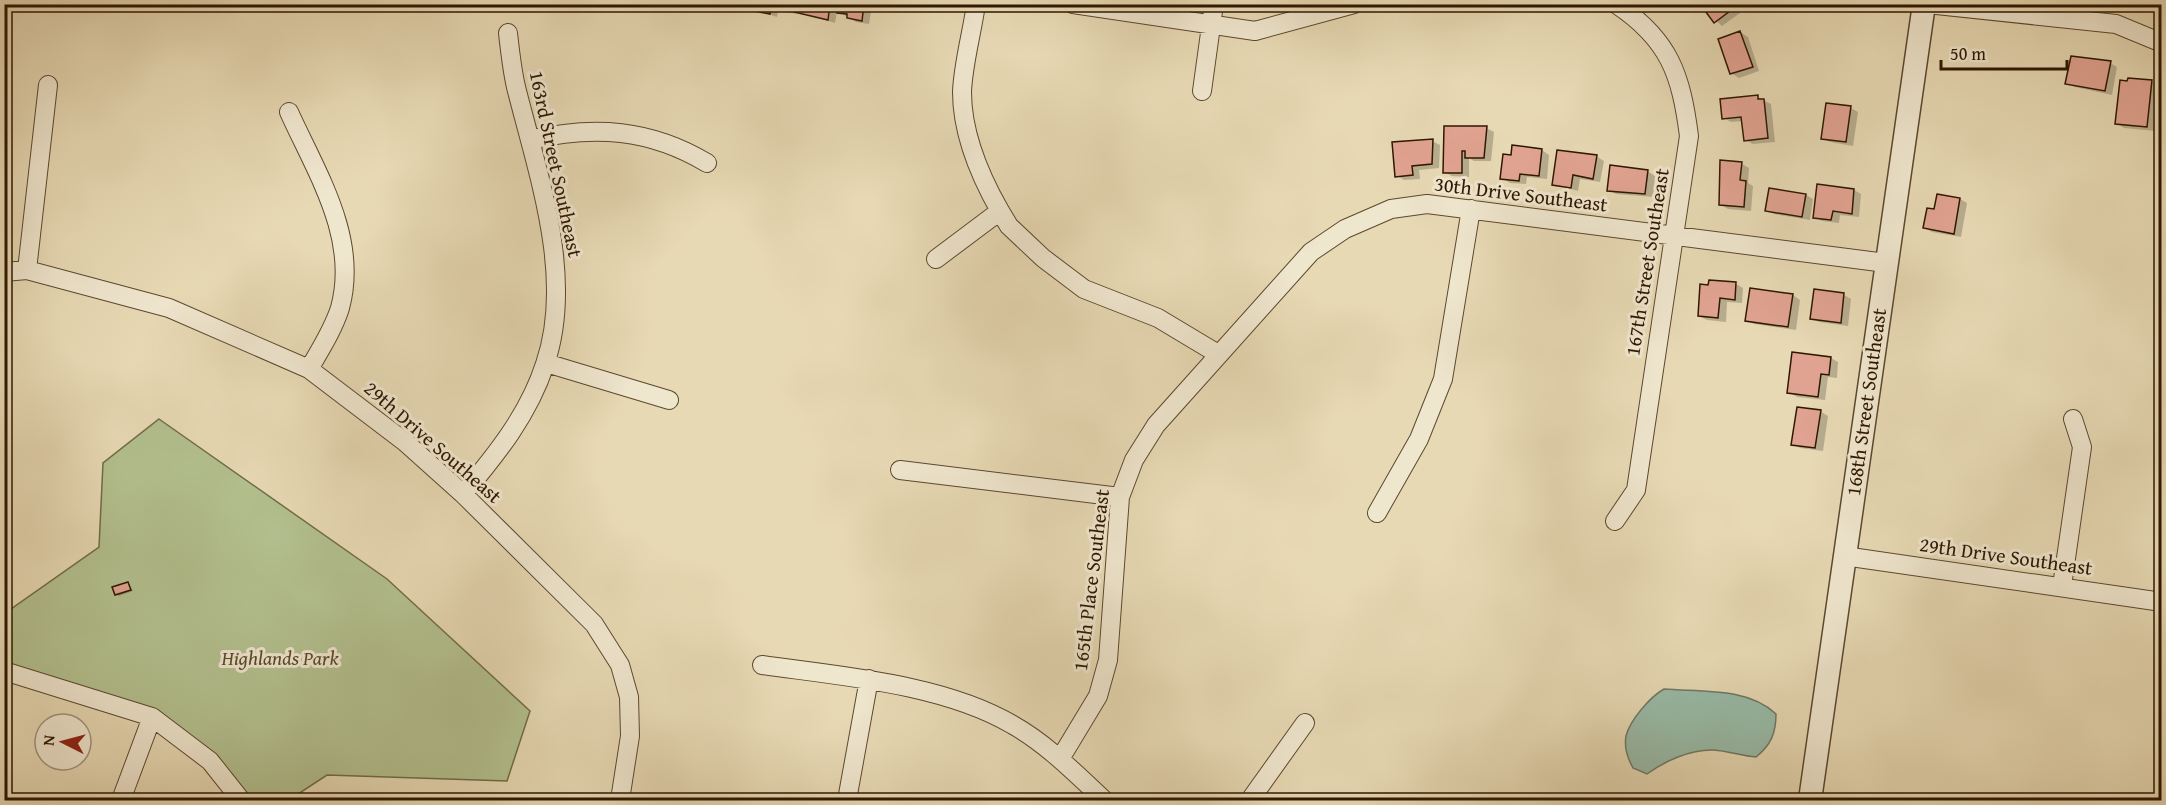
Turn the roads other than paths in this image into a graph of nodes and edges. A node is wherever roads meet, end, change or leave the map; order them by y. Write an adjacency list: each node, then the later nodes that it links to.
1 (976, 4): 16 (street)
2 (1073, 4): 7 (street)
3 (1214, 4): 7 (street)
4 (1354, 4): 7 (street)
5 (1616, 4): 17 (street, 167th Street Southeast)
6 (1926, 4): 9 (street); 19 (street, 168th Street Southeast)
7 (1211, 25): 11 (street)
8 (508, 33): 13 (street, 163rd Street Southeast)
9 (2162, 43)
10 (48, 85): 20 (street)
11 (1202, 92)
12 (289, 112): 24 (street)
13 (530, 140): 14 (street); 23 (street, 163rd Street Southeast)
14 (707, 163)
15 (1471, 209): 17 (street, 30th Drive Southeast); 22 (street, 30th Drive Southeast); 30 (street)
16 (1000, 211): 18 (street); 22 (street)
17 (1674, 235): 19 (street, 30th Drive Southeast); 31 (street, 167th Street Southeast)
18 (936, 259)
19 (1886, 263): 32 (street, 168th Street Southeast)
20 (27, 270): 21 (street, 29th Drive Southeast); 24 (street, 29th Drive Southeast)
21 (4, 272)
22 (1218, 354): 29 (street, 165th Place Southeast)
23 (546, 363): 25 (street); 28 (street, 163rd Street Southeast)
24 (309, 369): 28 (street, 29th Drive Southeast)
25 (669, 400)
26 (2073, 419): 33 (street)
27 (900, 471): 29 (street)
28 (463, 494): 43 (street, 29th Drive Southeast)
29 (1120, 497): 40 (street, 165th Place Southeast)
30 (1377, 513)
31 (1616, 521)
32 (1844, 556): 33 (street, 29th Drive Southeast); 47 (street, 168th Street Southeast)
33 (2062, 586): 34 (street, 29th Drive Southeast)
34 (2162, 602)
35 (762, 665): 37 (street)
36 (4, 671): 38 (street)
37 (869, 680): 40 (street); 44 (street)
38 (153, 717): 41 (street); 42 (street)
39 (1305, 723): 46 (street)
40 (1060, 759): 45 (street)
41 (121, 801)
42 (241, 801)
43 (620, 801)
44 (847, 801)
45 (1104, 801)
46 (1250, 801)
47 (1810, 801)

